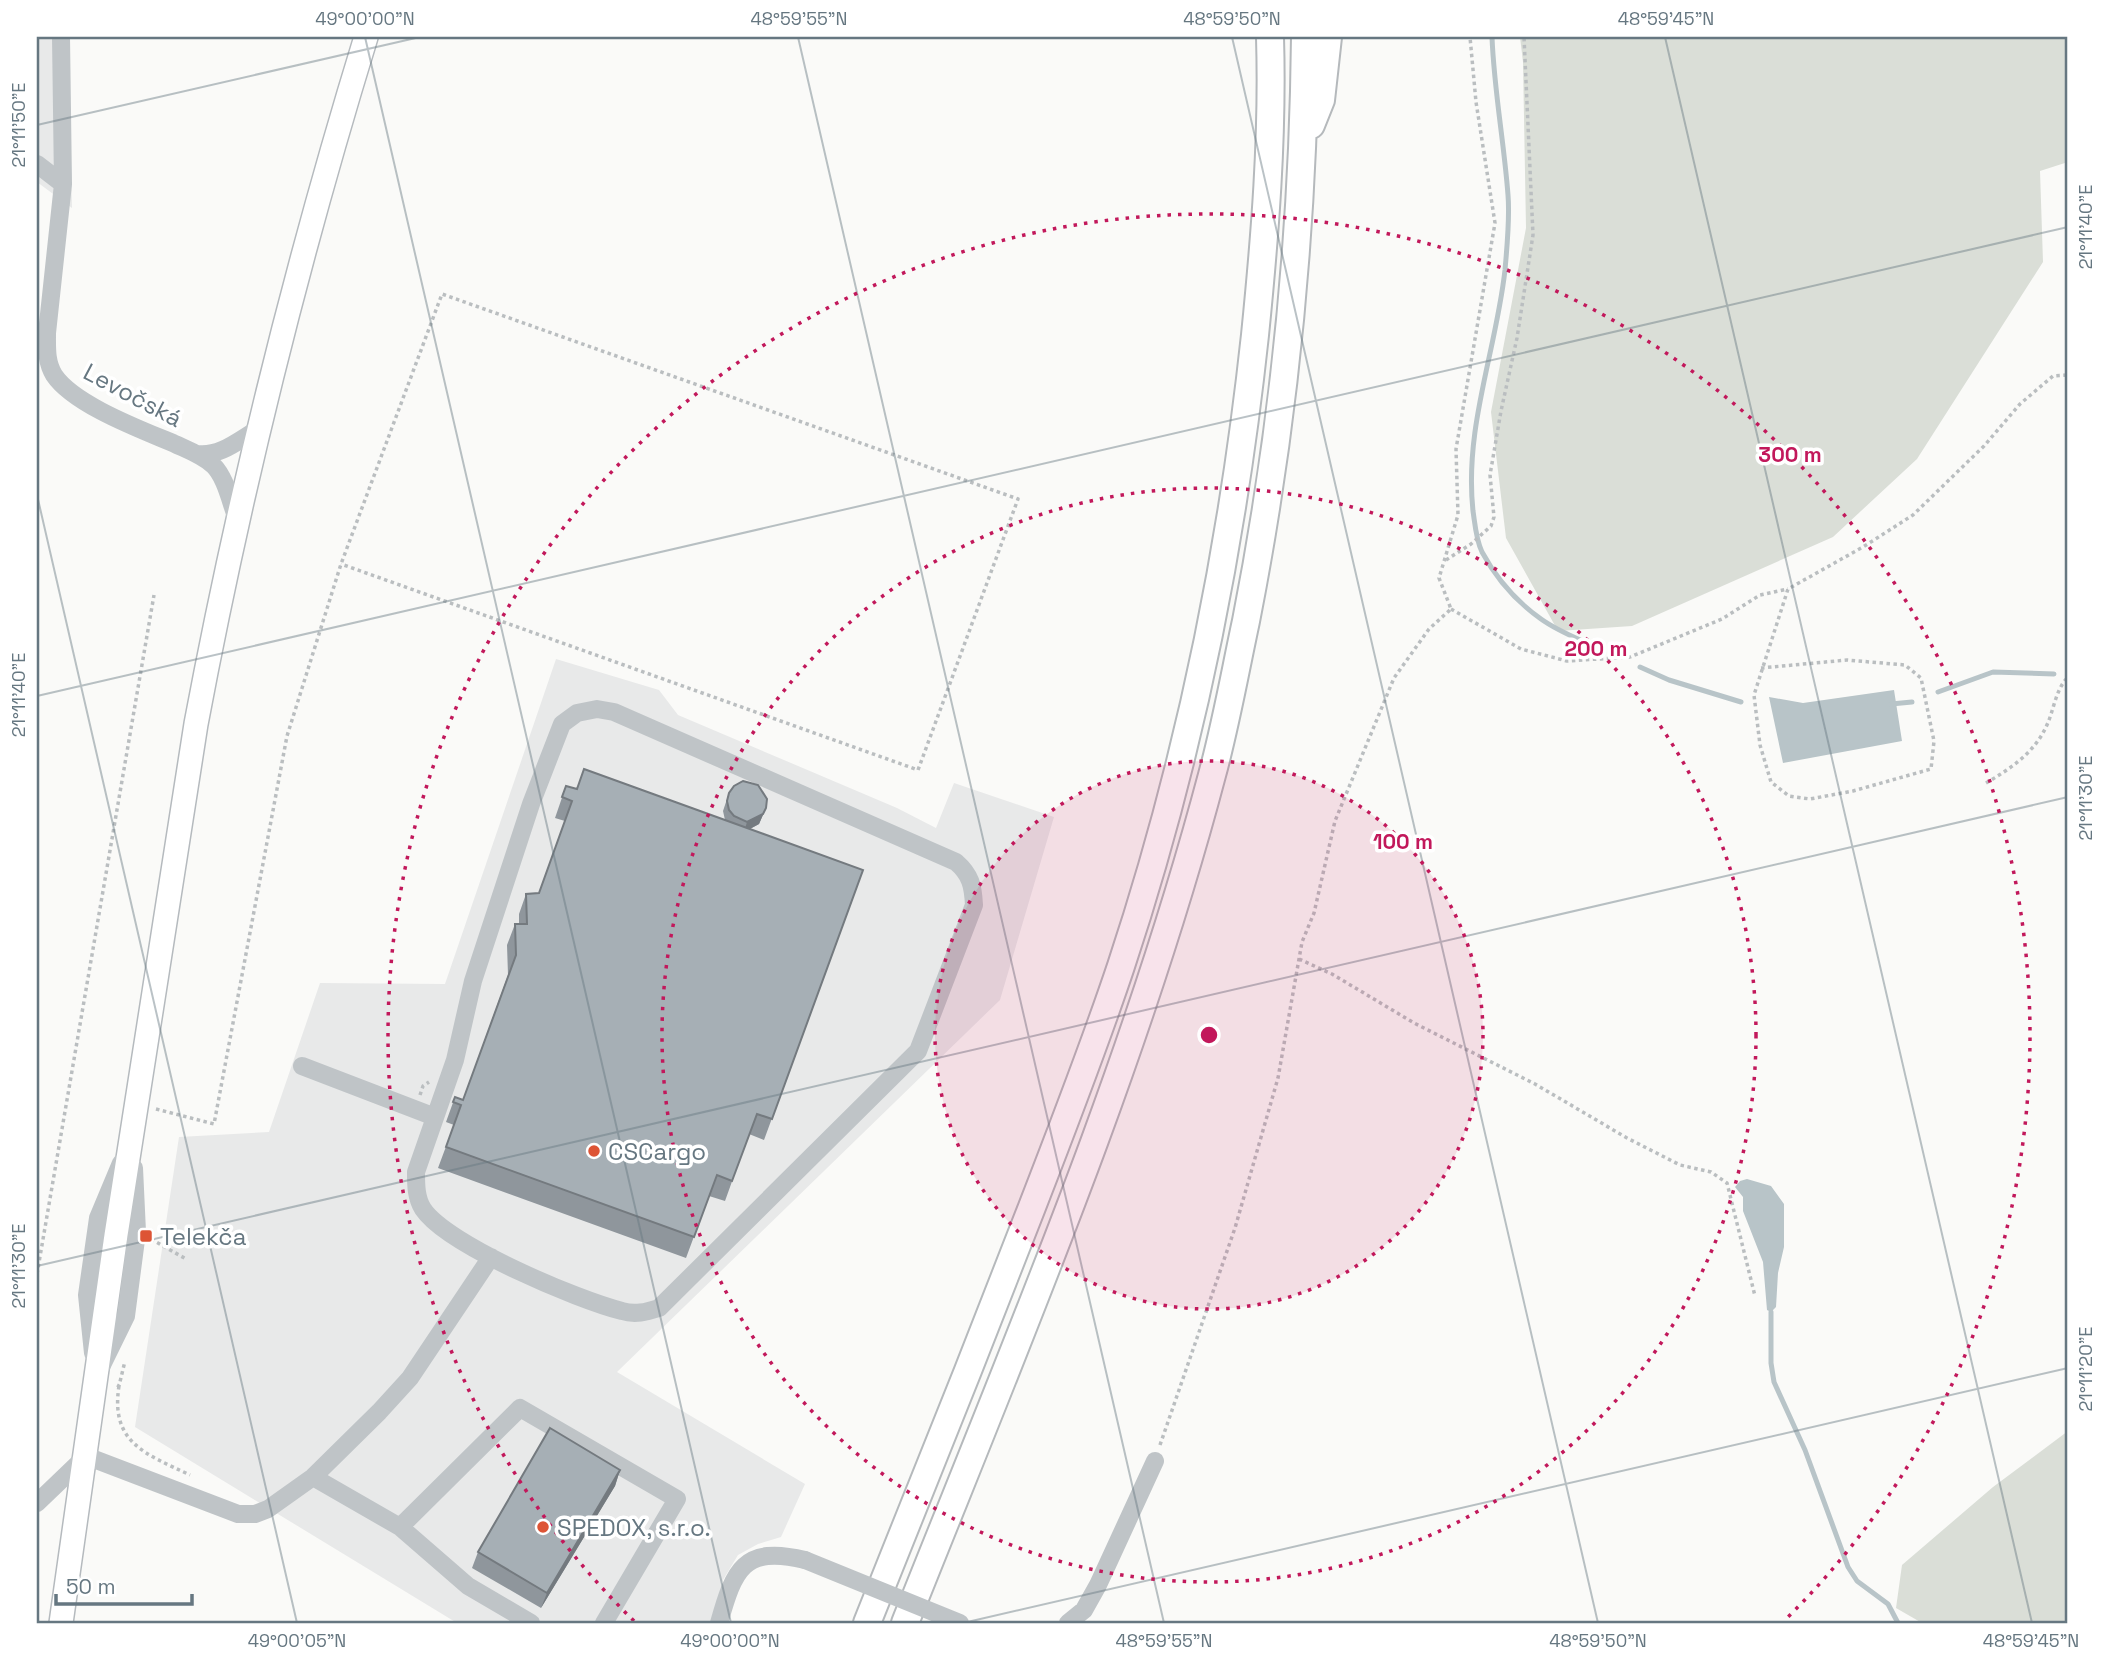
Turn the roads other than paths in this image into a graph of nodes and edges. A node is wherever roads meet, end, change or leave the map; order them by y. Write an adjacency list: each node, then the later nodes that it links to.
1 (61, 37): 8 (street, Levočská)
2 (366, 37): 9 (main road)
3 (1305, 37): 6 (highway)
4 (1328, 37): 6 (highway)
5 (1269, 42): 24 (highway)
6 (1302, 146): 25 (highway)
7 (37, 164): 8 (street)
8 (63, 184): 10 (street, Levočská)
9 (257, 429): 10 (street, Levočská); 11 (main road)
10 (197, 454): 11 (street, Levočská)
11 (237, 519): 15 (main road)
12 (302, 1066): 13 (street)
13 (435, 1117): 14 (street); 14 (street)
14 (491, 1257): 17 (street)
15 (86, 1455): 17 (street); 18 (street); 20 (main road)
16 (1155, 1461): 27 (street)
17 (313, 1477): 19 (street)
18 (37, 1503)
19 (400, 1527): 21 (street); 22 (street)
20 (61, 1623)
21 (531, 1623)
22 (604, 1623)
23 (719, 1623): 26 (street, bridge)
24 (867, 1623)
25 (905, 1623)
26 (960, 1623)
27 (1068, 1623)

